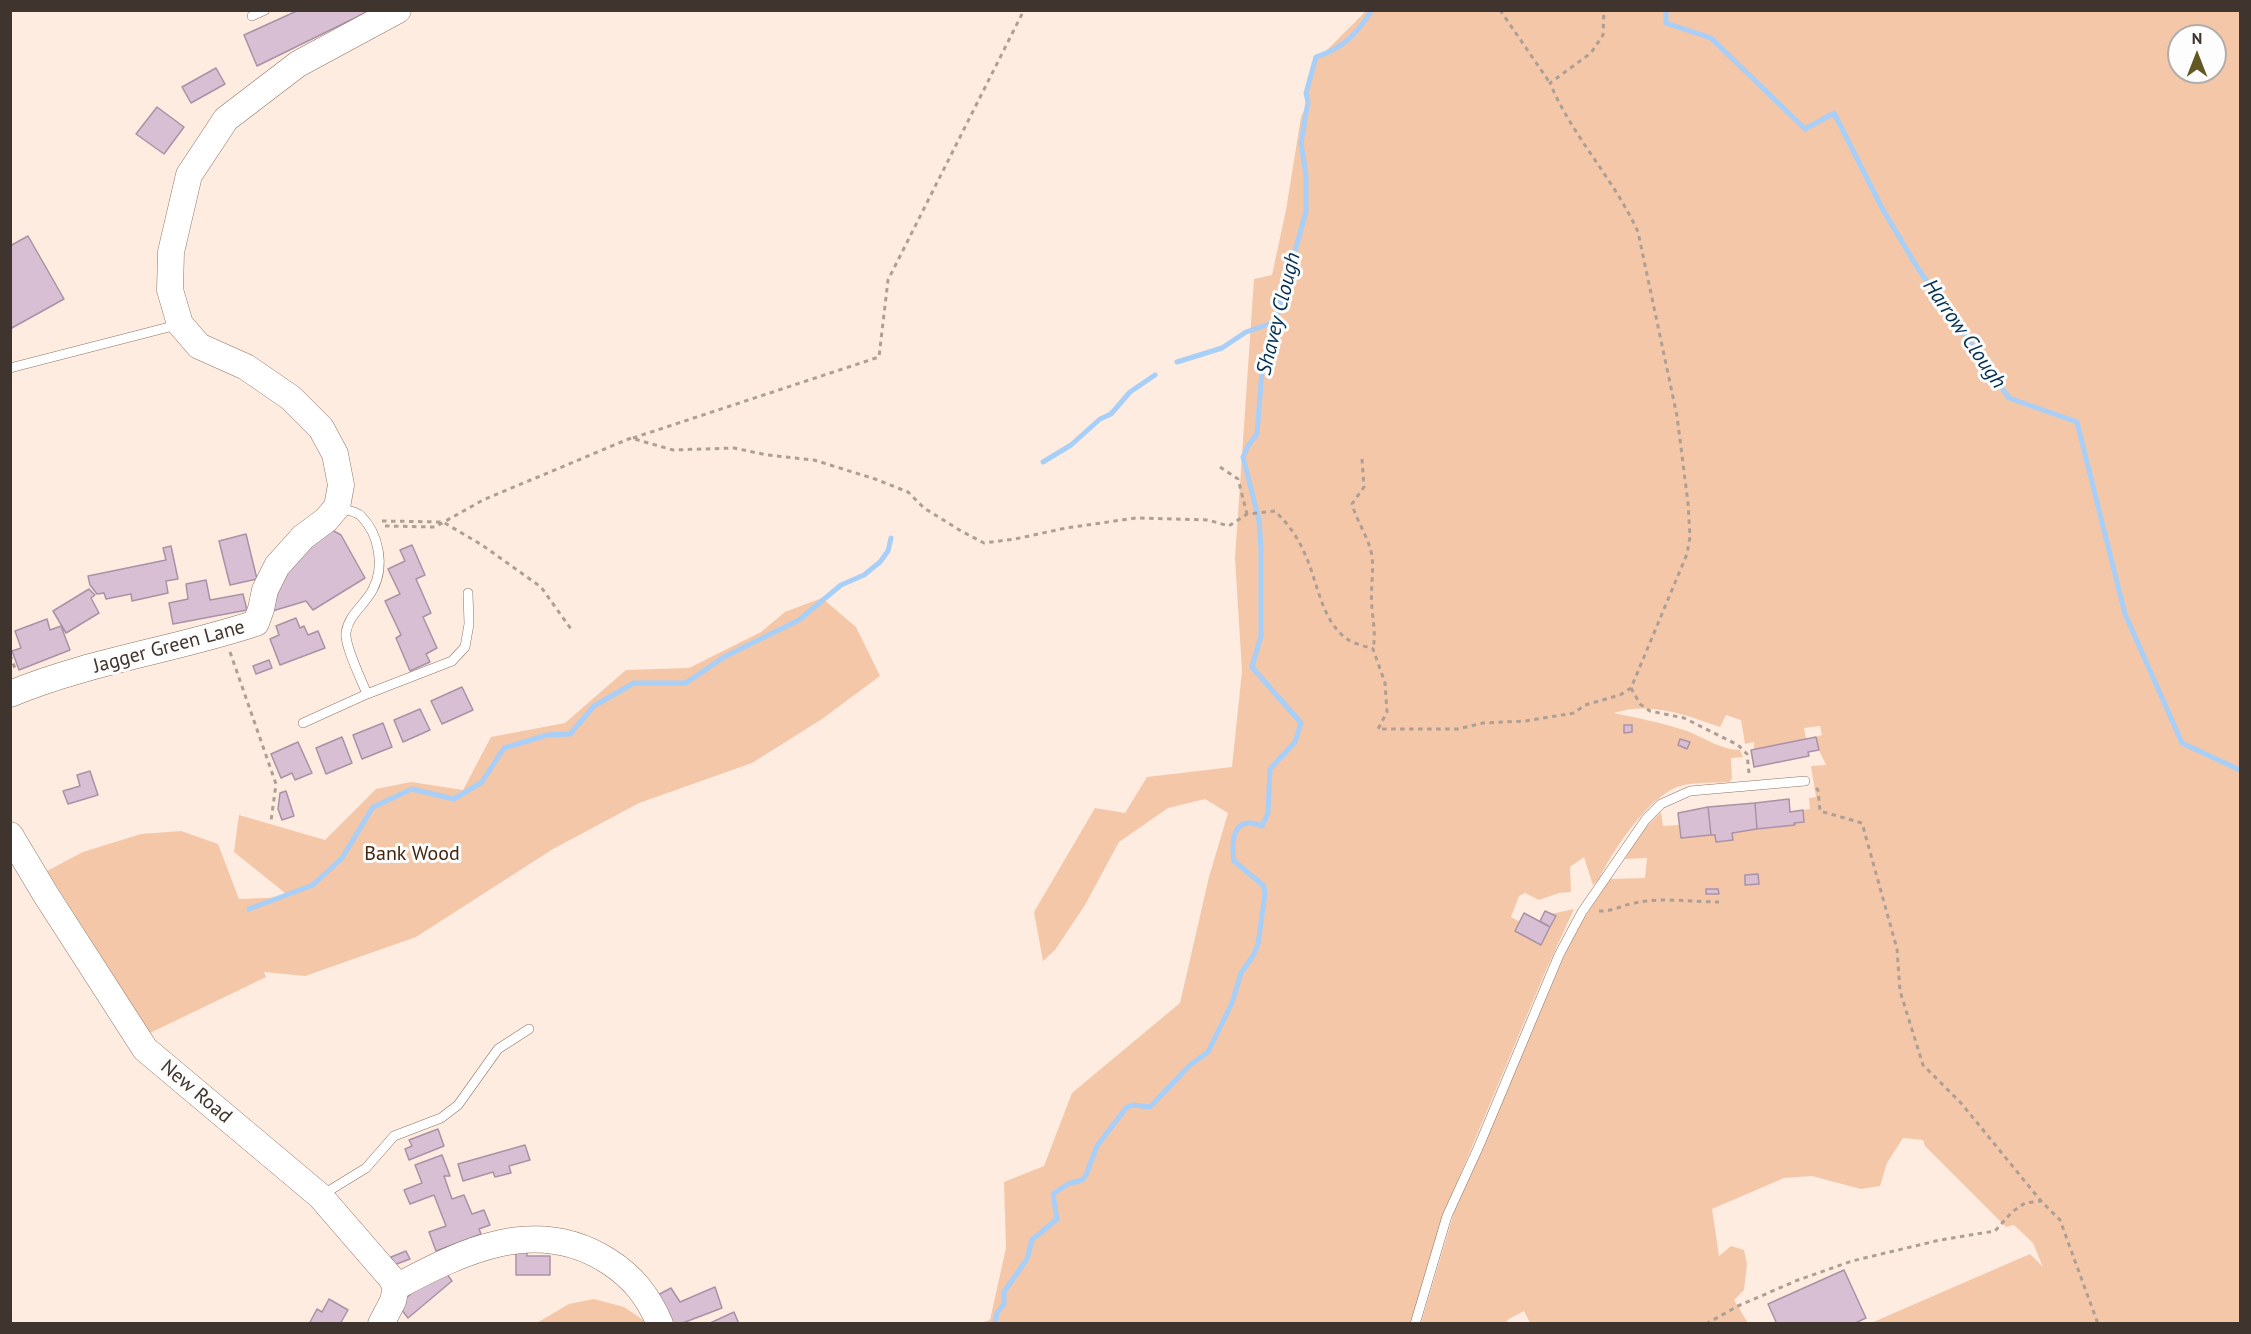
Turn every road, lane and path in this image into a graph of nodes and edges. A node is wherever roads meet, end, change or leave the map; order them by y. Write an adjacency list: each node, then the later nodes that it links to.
1 (266, 10): 6 (lane)
2 (398, 10): 8 (street)
3 (1024, 10): 10 (path)
4 (1500, 10): 7 (path)
5 (1604, 10): 7 (path)
6 (252, 16)
7 (1550, 83): 21 (path)
8 (180, 324): 9 (lane); 13 (street)
9 (10, 368)
10 (631, 438): 14 (path); 15 (path)
11 (1362, 459): 20 (path)
12 (1220, 467): 14 (path)
13 (337, 507): 16 (lane); 19 (street, Jagger Green Lane)
14 (1247, 514): 20 (path)
15 (443, 522): 16 (path); 18 (path)
16 (366, 523): 23 (lane)
17 (468, 593): 23 (lane)
18 (571, 629)
19 (224, 634): 22 (street, Jagger Green Lane); 27 (path)
20 (1373, 649): 21 (path)
21 (1631, 688): 26 (path)
22 (10, 694)
23 (367, 694): 24 (lane)
24 (303, 723)
25 (1805, 781): 26 (lane); 33 (path)
26 (1750, 786): 30 (lane)
27 (271, 821)
28 (10, 835): 32 (street, New Road)
29 (1719, 902): 30 (path)
30 (1582, 912): 37 (lane)
31 (529, 1029): 32 (lane)
32 (320, 1196): 34 (street, New Road)
33 (2042, 1201): 38 (path); 39 (path)
34 (396, 1287): 35 (street); 36 (street)
35 (381, 1323)
36 (660, 1323)
37 (1416, 1323)
38 (1706, 1323)
39 (2098, 1323)

